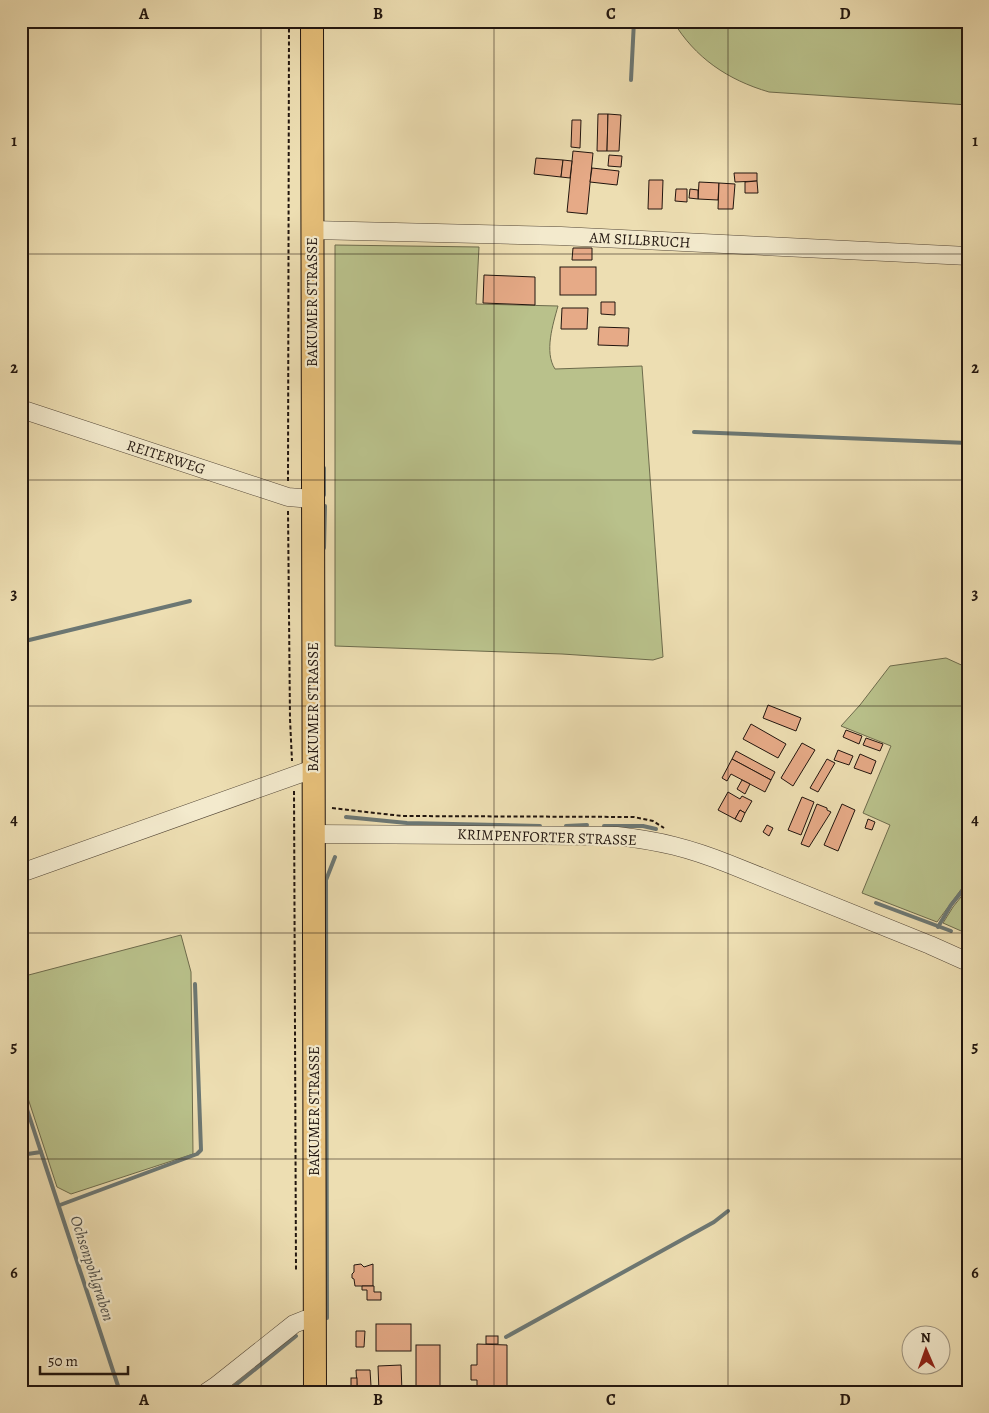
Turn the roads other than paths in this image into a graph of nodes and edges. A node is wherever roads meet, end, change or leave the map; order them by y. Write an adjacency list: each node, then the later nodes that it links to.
1 (312, 21): 2 (main road, BAKUMER STRASSE)
2 (312, 230): 3 (street, AM SILLBRUCH); 5 (main road, BAKUMER STRASSE)
3 (968, 256)
4 (21, 409): 5 (street, REITERWEG)
5 (312, 499): 6 (main road, BAKUMER STRASSE)
6 (303, 772): 7 (main road, BAKUMER STRASSE); 8 (street)
7 (314, 834): 9 (street, KRIMPENFORTER STRASSE); 10 (main road, BAKUMER STRASSE)
8 (21, 873)
9 (968, 962)
10 (314, 1319): 11 (street); 12 (main road, BAKUMER STRASSE)
11 (207, 1392)
12 (315, 1392)

